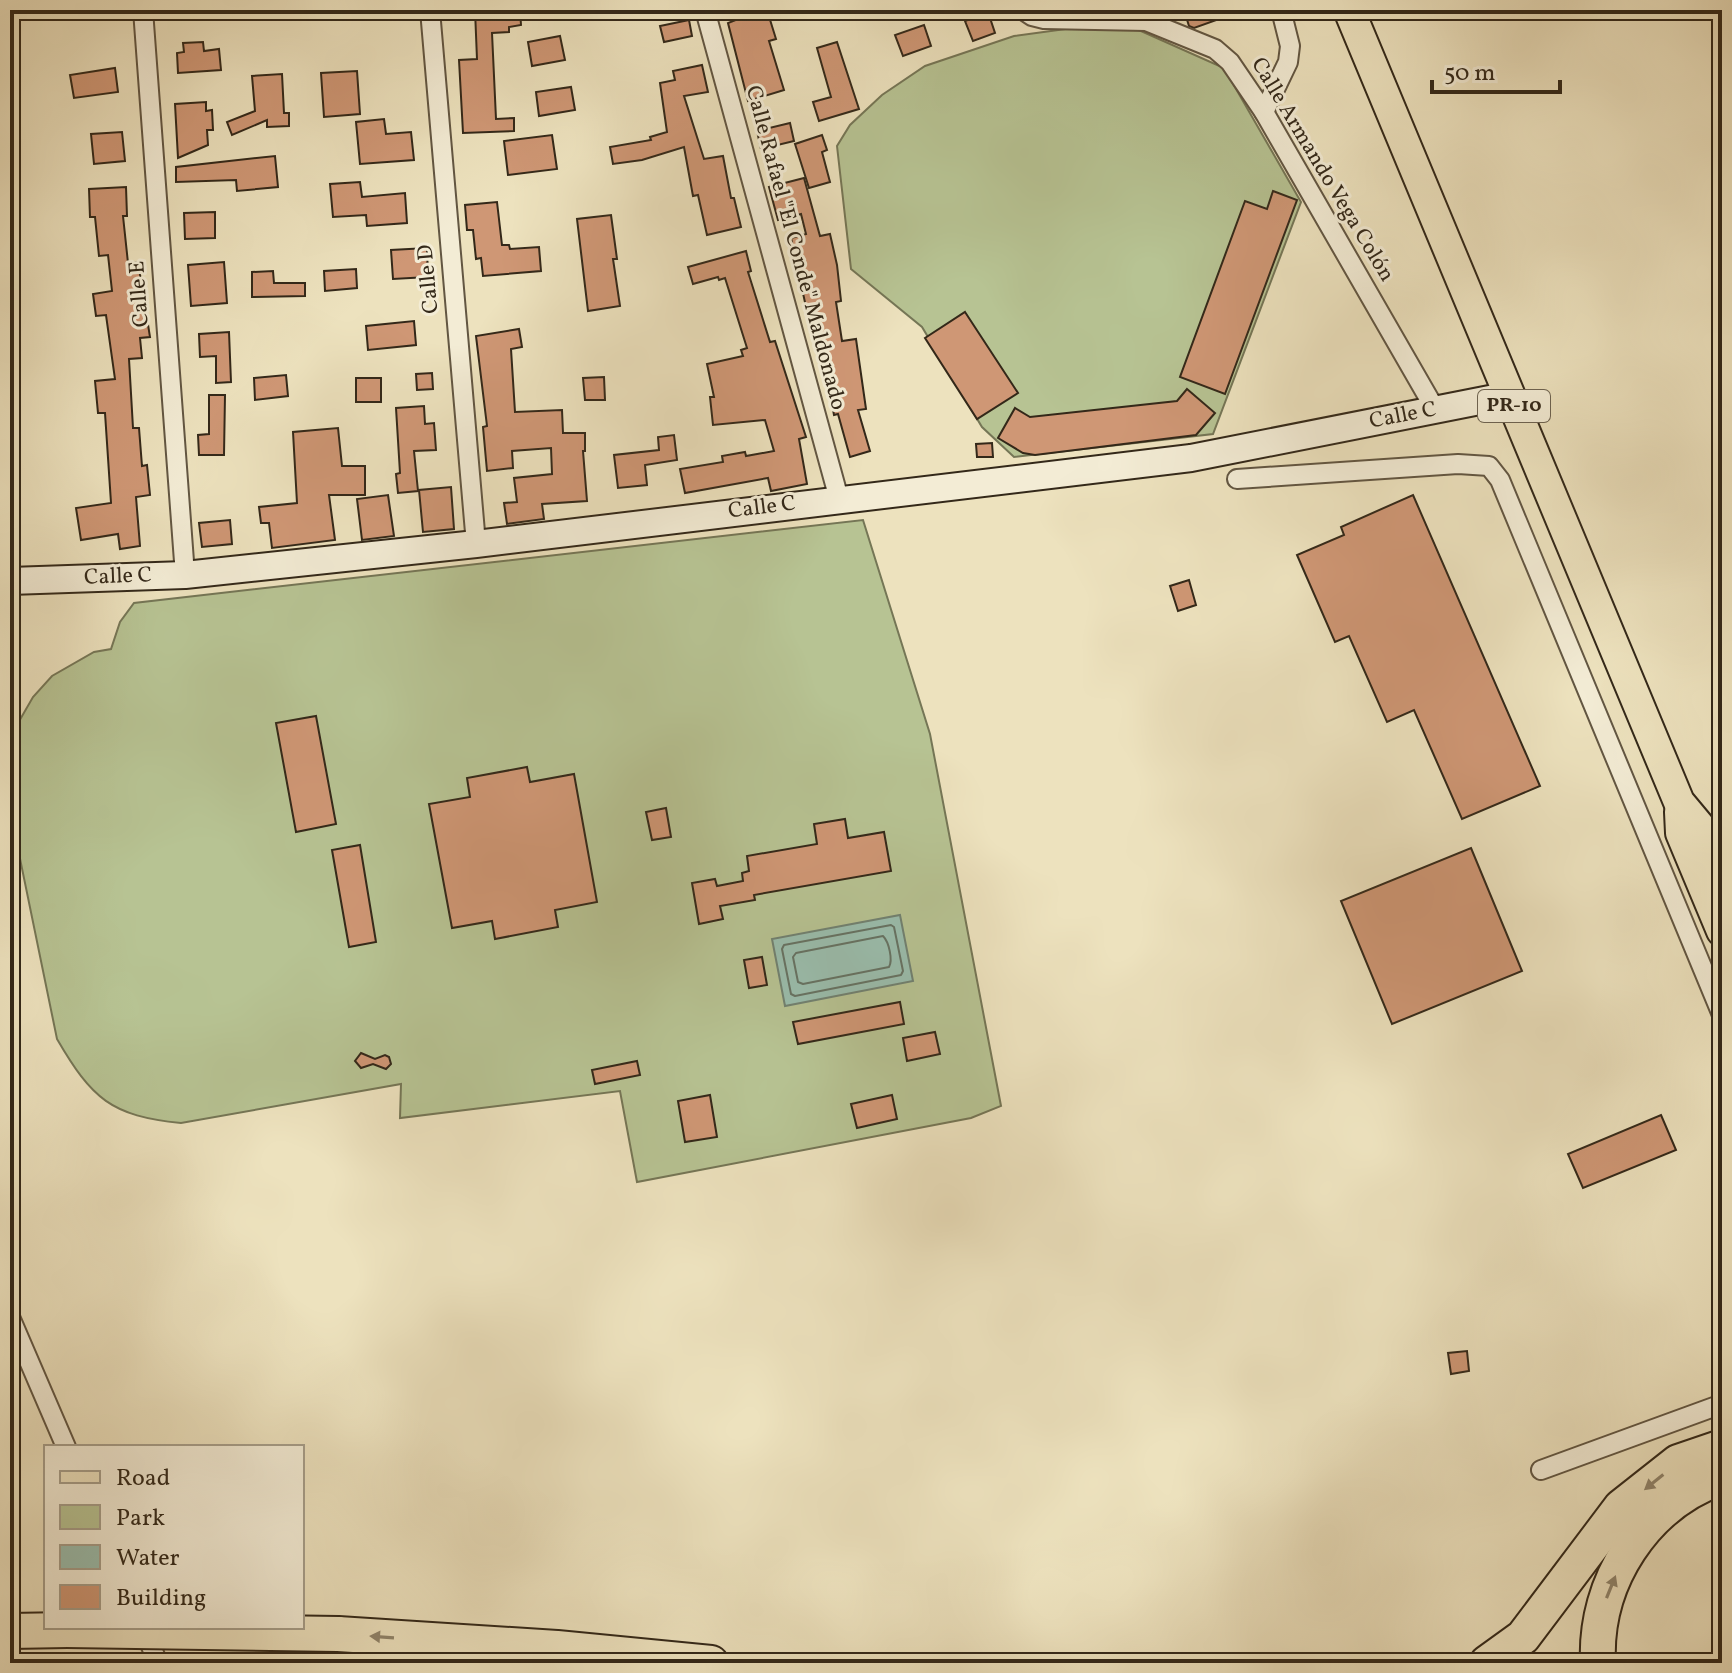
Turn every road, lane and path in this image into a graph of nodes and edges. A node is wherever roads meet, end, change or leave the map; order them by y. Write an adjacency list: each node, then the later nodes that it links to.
1 (143, 10): 13 (street, Calle E)
2 (430, 10): 12 (street, Calle D)
3 (705, 10): 11 (street, Calle Rafael "El Conde" Maldonado)
4 (1023, 10): 7 (street, Calle Armando Vega Colón)
5 (1281, 10): 7 (street)
6 (1349, 10): 8 (main road, PR-10)
7 (1264, 112): 9 (street, Calle Armando Vega Colón)
8 (1510, 395): 9 (street, Calle C); 15 (main road, PR-10)
9 (1435, 409): 11 (street, Calle C)
10 (1237, 479): 18 (street)
11 (839, 499): 12 (street, Calle C)
12 (476, 544): 13 (street, Calle C)
13 (185, 575): 14 (street, Calle C)
14 (10, 581)
15 (1679, 802): 16 (main road, PR-10); 17 (main road, PR-10)
16 (1722, 873)
17 (1722, 931)
18 (1722, 1015)
19 (10, 1317): 21 (street)
20 (1722, 1404): 23 (street)
21 (65, 1445)
22 (1722, 1447): 29 (highway, one-way to 29)
23 (1541, 1470)
24 (1722, 1477): 30 (highway, one-way to 24)
25 (144, 1629): 27 (street)
26 (10, 1631): 28 (highway, one-way to 26, bridge)
27 (158, 1663)
28 (711, 1663)
29 (1487, 1663)
30 (1598, 1663)

